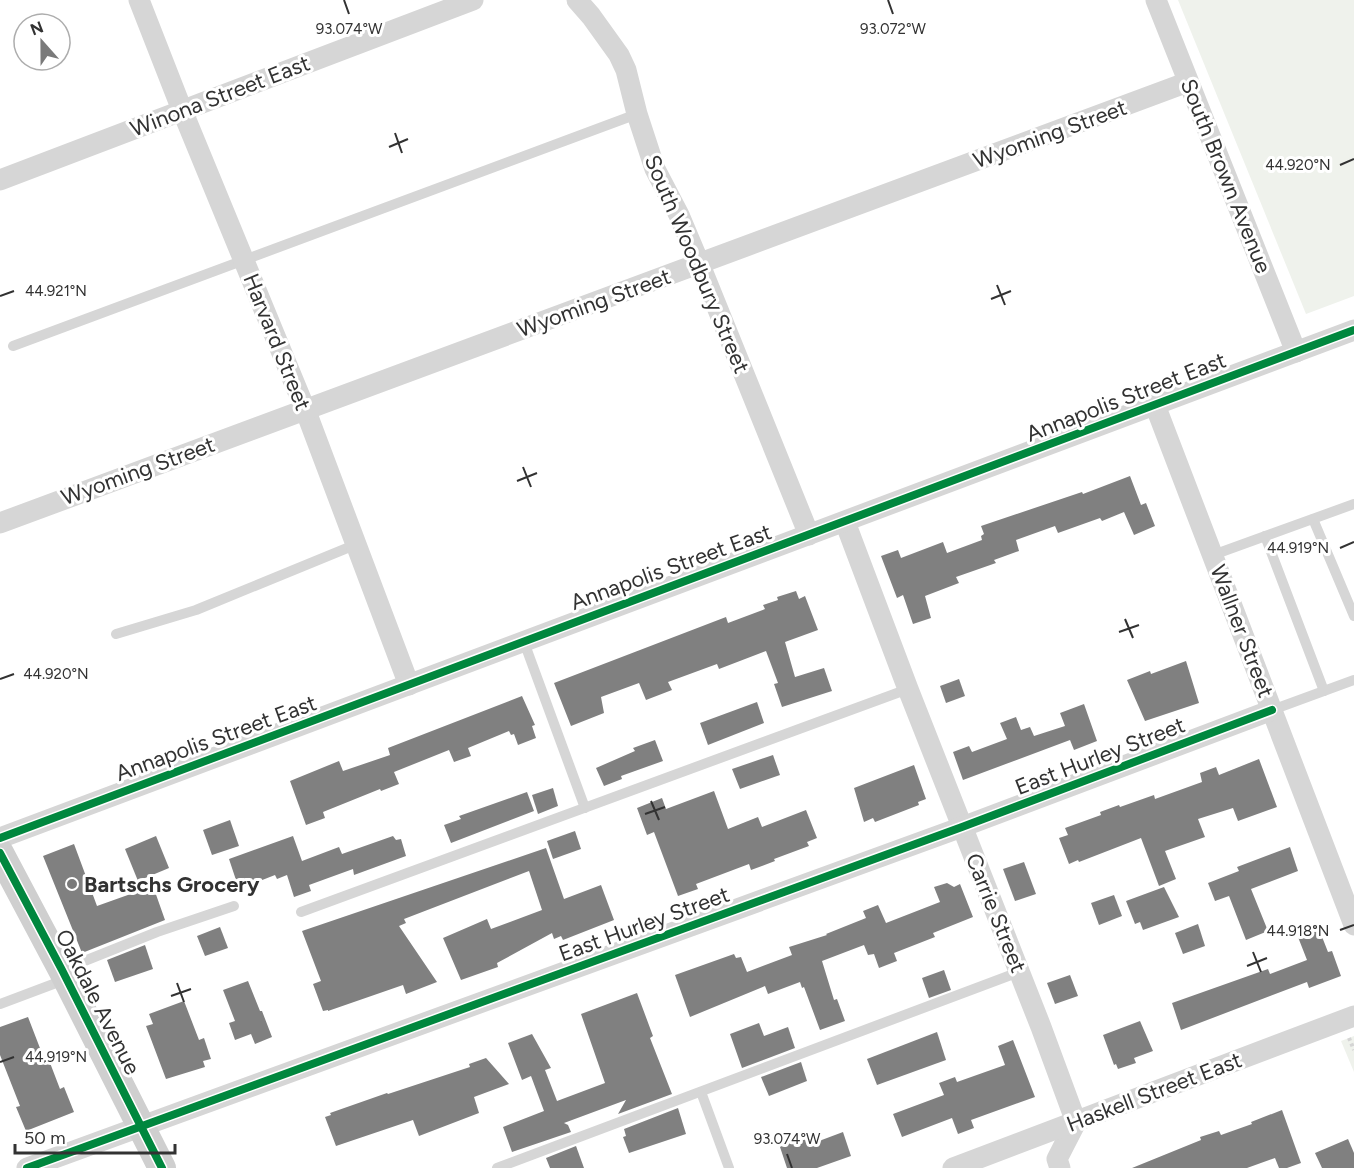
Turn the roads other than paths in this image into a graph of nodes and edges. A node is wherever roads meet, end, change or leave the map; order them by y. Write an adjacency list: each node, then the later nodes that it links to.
1 (139, 0): 6 (street, Harvard Street)
2 (473, 0): 6 (street, Winona Street East)
3 (577, 0): 7 (street, South Woodbury Street)
4 (1156, 0): 5 (street, South Brown Avenue)
5 (1188, 82): 10 (street, Wyoming Street); 13 (street, South Brown Avenue)
6 (182, 110): 8 (street, Winona Street East); 9 (street, Harvard Street)
7 (638, 114): 9 (lane); 10 (street, South Woodbury Street)
8 (0, 180)
9 (244, 260): 12 (lane); 15 (street, Harvard Street)
10 (700, 265): 15 (street, Wyoming Street); 20 (street, South Woodbury Street)
11 (1354, 330): 13 (street, Annapolis Street East)
12 (13, 346)
13 (1296, 352): 14 (street, Annapolis Street East)
14 (1155, 405): 18 (street, Annapolis Street East); 23 (street, Wallner Street)
15 (304, 409): 19 (street, Wyoming Street); 22 (street, Harvard Street)
16 (1354, 504): 17 (lane)
17 (1313, 519): 21 (lane); 24 (lane)
18 (845, 522): 20 (street, Annapolis Street East); 29 (street, Carrie Street)
19 (0, 523)
20 (809, 535): 26 (street, Annapolis Street East)
21 (1265, 536): 23 (lane); 30 (lane)
22 (357, 544): 25 (lane); 28 (street, Harvard Street)
23 (1212, 555): 31 (street, Wallner Street)
24 (1354, 616)
25 (116, 634)
26 (524, 642): 28 (street, Annapolis Street East); 32 (lane)
27 (1354, 680): 30 (lane)
28 (410, 685): 34 (street, Annapolis Street East)
29 (908, 689): 32 (lane); 33 (street, Carrie Street)
30 (1323, 691): 31 (lane)
31 (1272, 710): 33 (street, East Hurley Street); 38 (street, Wallner Street)
32 (585, 808): 37 (lane)
33 (962, 827): 39 (street, Carrie Street); 45 (street, East Hurley Street)
34 (0, 838)
35 (0, 854): 40 (street, Oakdale Avenue)
36 (234, 906): 40 (lane)
37 (301, 912)
38 (1354, 925)
39 (1019, 972): 43 (lane); 44 (street, Carrie Street)
40 (64, 974): 41 (lane); 45 (street, Oakdale Avenue)
41 (0, 1004)
42 (1354, 1016): 44 (street, Haskell Street East)
43 (701, 1092): 48 (lane); 49 (lane)
44 (1076, 1122): 50 (street, Haskell Street East); 51 (street)
45 (142, 1125): 46 (street, East Hurley Street); 47 (street, Oakdale Avenue)
46 (27, 1168)
47 (162, 1168)
48 (497, 1168)
49 (729, 1168)
50 (953, 1168)
51 (1060, 1168)

